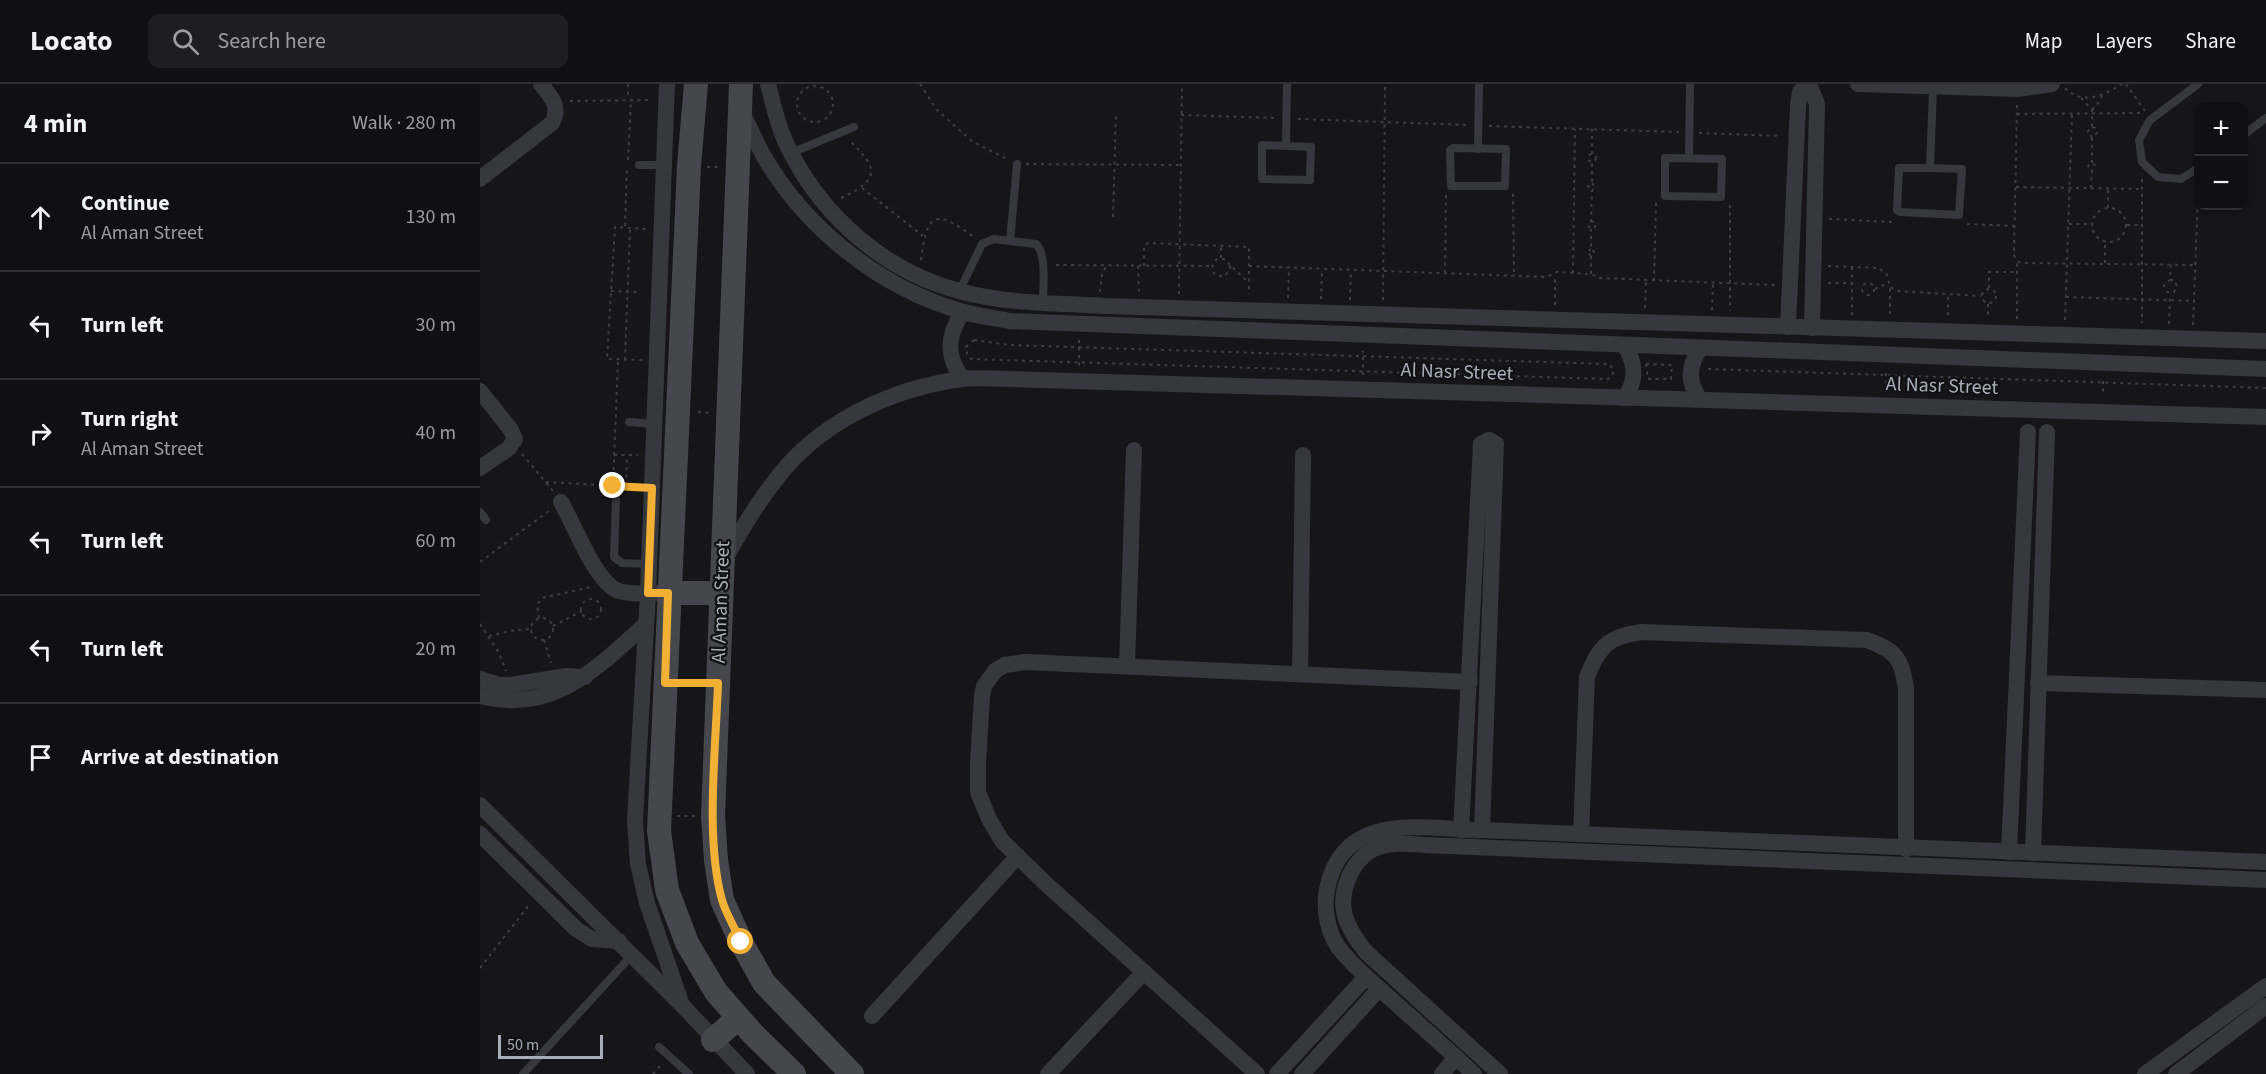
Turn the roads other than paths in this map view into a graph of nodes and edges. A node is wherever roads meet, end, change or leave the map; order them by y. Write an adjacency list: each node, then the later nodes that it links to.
1 (540, 84): 26 (street)
2 (696, 84): 63 (street)
3 (768, 84): 19 (street)
4 (1287, 84): 17 (lane)
5 (1479, 84): 18 (lane)
6 (1690, 84): 20 (lane)
7 (1808, 84): 32 (street); 33 (street)
8 (1858, 84): 11 (street)
9 (2052, 84): 11 (street)
10 (2198, 84): 25 (lane)
11 (1938, 87): 24 (lane)
12 (745, 91): 30 (street, Al Nasr Street); 59 (street, Al Aman Street)
13 (667, 92): 23 (street)
14 (2266, 118): 16 (lane)
15 (854, 127): 19 (lane)
16 (2248, 132)
17 (1286, 146): 17 (lane)
18 (1478, 149): 18 (lane)
19 (791, 153): 28 (street)
20 (1689, 158): 20 (lane)
21 (1017, 164): 27 (lane)
22 (639, 165): 23 (lane)
23 (664, 165): 49 (street)
24 (1930, 168): 24 (lane)
25 (2194, 171)
26 (480, 179)
27 (1010, 241): 28 (lane); 29 (lane)
28 (959, 292): 29 (street)
29 (1043, 302): 31 (street)
30 (963, 312): 35 (street, Al Nasr Street); 43 (street)
31 (1411, 316): 32 (street); 35 (street)
32 (1788, 327): 33 (street)
33 (1812, 328): 34 (street)
34 (1921, 331): 36 (street); 40 (street)
35 (1412, 337): 38 (street, Al Nasr Street)
36 (2237, 340): 37 (street); 41 (street)
37 (2266, 341)
38 (1625, 346): 39 (street, Al Nasr Street); 45 (street)
39 (1701, 348): 40 (street, Al Nasr Street); 46 (street)
40 (1920, 356): 41 (street, Al Nasr Street)
41 (2235, 367): 42 (street, Al Nasr Street)
42 (2266, 369)
43 (963, 379): 45 (street, Al Nasr Street); 59 (street, Al Nasr Street)
44 (480, 392): 54 (street)
45 (1624, 398): 46 (street, Al Nasr Street)
46 (1700, 399): 47 (street, Al Nasr Street)
47 (2266, 417)
48 (629, 422): 49 (lane)
49 (654, 424): 60 (street)
50 (2028, 432): 61 (street)
51 (2047, 432): 62 (street)
52 (1134, 450): 66 (street)
53 (1303, 454): 67 (street)
54 (480, 468)
55 (616, 498): 60 (lane)
56 (561, 502): 63 (street)
57 (480, 512): 58 (lane)
58 (486, 520)
59 (723, 563): 64 (street, Al Aman Street)
60 (649, 564): 63 (street)
61 (2021, 571): 62 (street); 76 (street)
62 (2042, 571): 71 (street)
63 (658, 593): 64 (street); 65 (street); 99 (street)
64 (721, 593): 111 (street, Al Aman Street)
65 (646, 624): 68 (street); 96 (street)
66 (1127, 666): 67 (street); 87 (street)
67 (1300, 674): 70 (street)
68 (586, 677): 69 (street); 73 (street)
69 (480, 679)
70 (1470, 682): 74 (street); 75 (street)
71 (2038, 683): 72 (street); 77 (street)
72 (2266, 690)
73 (480, 696)
74 (1466, 755): 75 (street); 79 (street)
75 (1485, 755): 80 (street)
76 (2012, 759): 77 (street); 85 (street)
77 (2036, 759): 86 (street)
78 (480, 805): 90 (street)
79 (1461, 830): 80 (street); 93 (street)
80 (1482, 830): 82 (street)
81 (480, 834): 90 (street)
82 (1581, 834): 83 (street); 84 (street)
83 (1706, 848): 84 (street); 89 (street); 118 (street)
84 (1906, 849): 85 (street)
85 (2009, 852): 86 (street)
86 (2033, 853): 88 (street)
87 (1018, 856): 92 (street); 98 (street)
88 (2266, 862)
89 (2266, 880)
90 (619, 941): 91 (street)
91 (632, 955): 96 (street); 107 (lane)
92 (1144, 972): 112 (street); 113 (street)
93 (1366, 977): 95 (street); 100 (street)
94 (2266, 986): 104 (street)
95 (1379, 988): 101 (street); 105 (street)
96 (682, 1005): 102 (street)
97 (2266, 1006): 106 (street)
98 (872, 1016)
99 (738, 1018): 102 (street); 110 (street)
100 (1325, 1022): 101 (street); 114 (street)
101 (1338, 1034): 115 (street)
102 (713, 1040): 109 (street)
103 (659, 1047): 108 (lane)
104 (2177, 1051): 106 (street); 119 (street)
105 (1456, 1057): 116 (street); 117 (street)
106 (2182, 1069)
107 (523, 1074)
108 (689, 1074)
109 (747, 1074)
110 (794, 1074)
111 (852, 1074)
112 (1048, 1074)
113 (1257, 1074)
114 (1277, 1074)
115 (1302, 1074)
116 (1442, 1074)
117 (1474, 1074)
118 (1500, 1074)
119 (2145, 1074)

